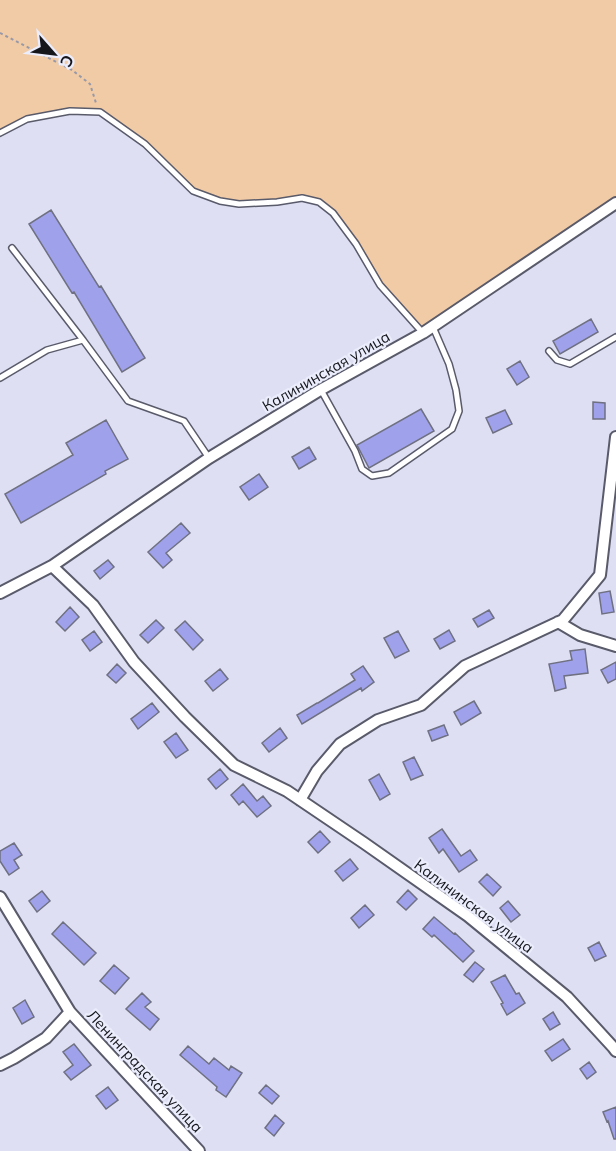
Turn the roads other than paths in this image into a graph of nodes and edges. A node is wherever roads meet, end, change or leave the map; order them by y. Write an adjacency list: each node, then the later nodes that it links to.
1 (0, 133): 4 (lane)
2 (616, 203): 4 (street, Калининская улица)
3 (12, 248): 6 (lane)
4 (427, 329): 9 (street, Калининская улица); 9 (lane)
5 (616, 337): 7 (lane)
6 (83, 340): 8 (lane); 11 (lane)
7 (549, 351)
8 (0, 378)
9 (320, 390): 11 (street, Калининская улица)
10 (616, 437): 14 (street)
11 (209, 458): 12 (street, Калининская улица)
12 (52, 566): 13 (street, Калининская улица); 16 (street, Калининская улица)
13 (0, 593)
14 (558, 622): 15 (street); 16 (street)
15 (616, 646)
16 (300, 800): 19 (street, Калининская улица)
17 (0, 897): 18 (street, Ленинградская улица)
18 (70, 1012): 20 (street, Ленинградская улица); 21 (street, Ленинградская улица)
19 (616, 1051)
20 (0, 1065)
21 (199, 1151)

